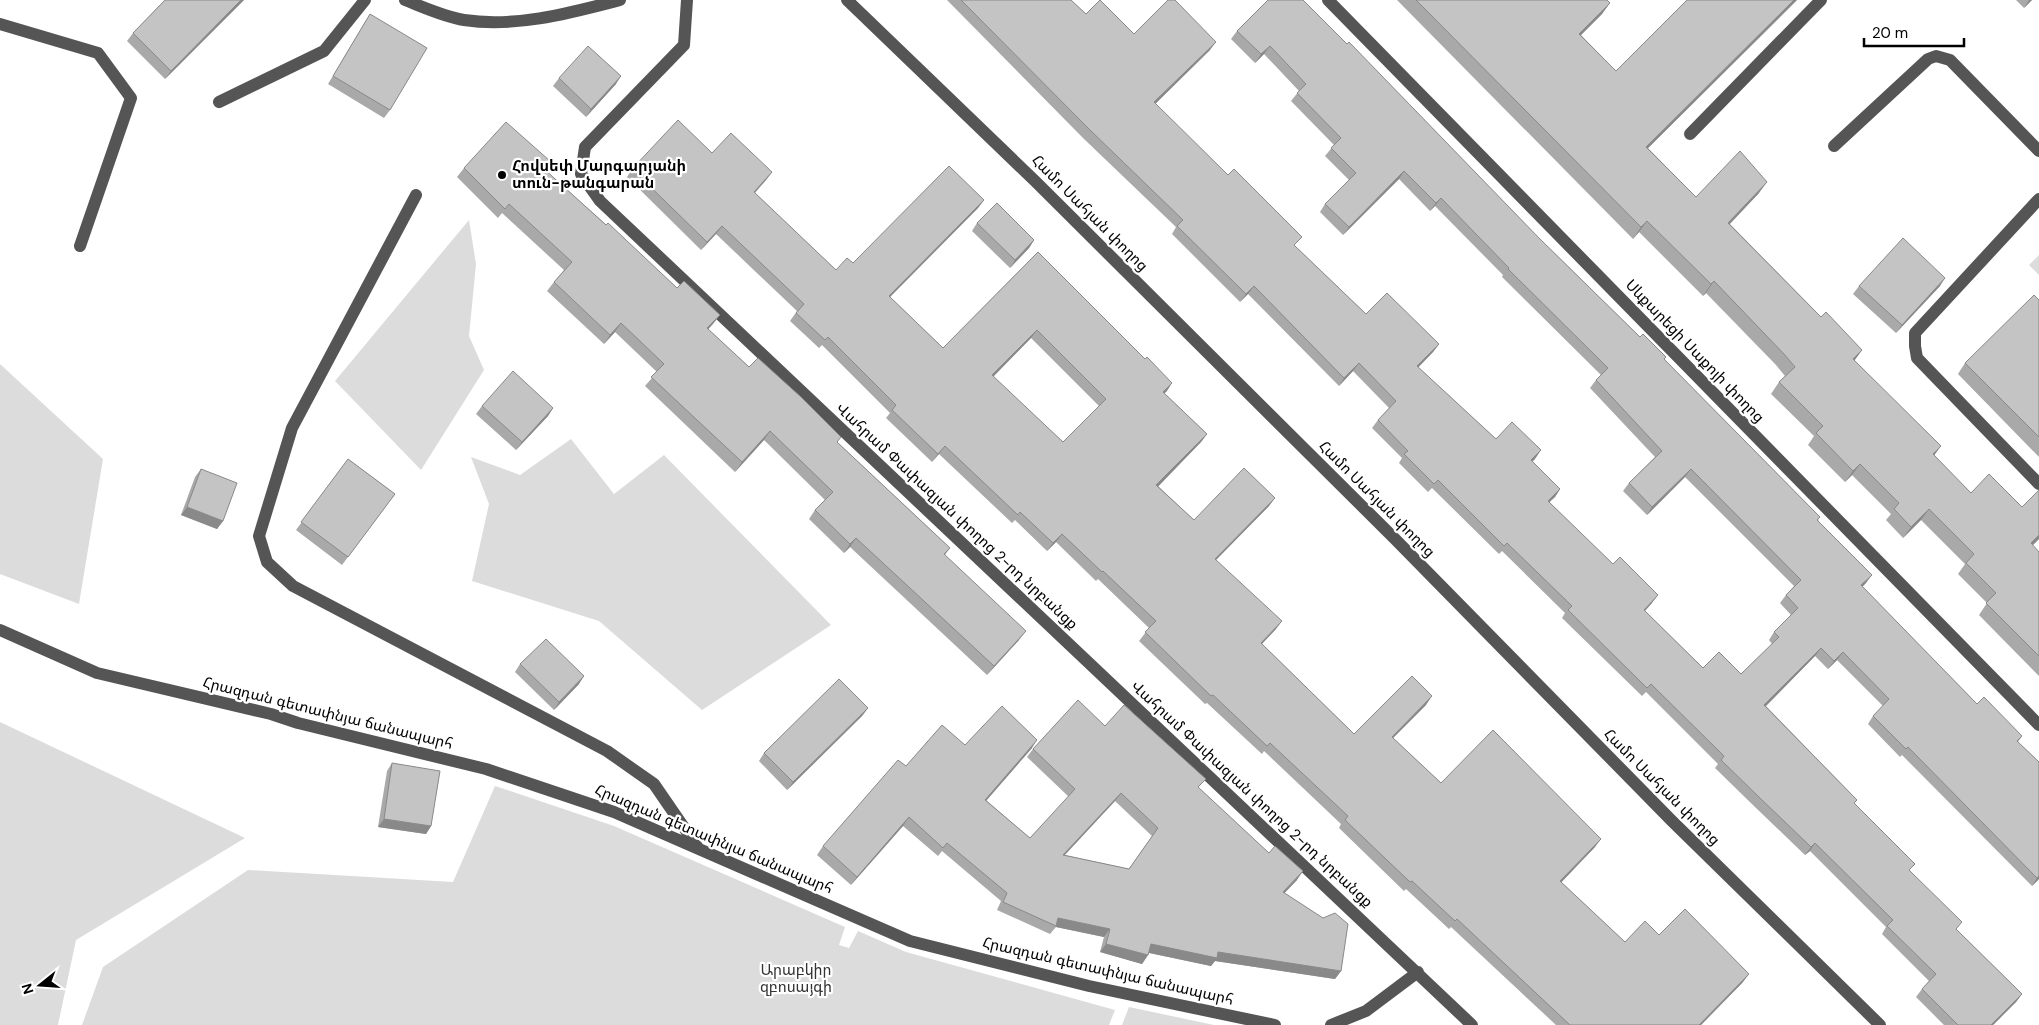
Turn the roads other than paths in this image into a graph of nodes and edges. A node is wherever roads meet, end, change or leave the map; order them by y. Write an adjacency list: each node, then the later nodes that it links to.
1 (365, 0): 9 (street)
2 (405, 0): 3 (street)
3 (620, 0)
4 (688, 0): 20 (street, Վահրամ Փափազյան փողոց 2-րդ նրբանցք)
5 (847, 0): 24 (street, Համո Սահյան փողոց)
6 (1328, 0): 18 (street, Սևքարեցի Սաքոյի փողոց)
7 (1820, 0): 10 (street)
8 (0, 24): 15 (street)
9 (219, 102)
10 (1690, 134)
11 (1834, 146): 12 (street)
12 (2039, 151)
13 (416, 195): 19 (street)
14 (2039, 199): 16 (street)
15 (80, 246)
16 (2039, 484)
17 (0, 630): 19 (street, Հրազդան գետափնյա ճանապարհ)
18 (2039, 725)
19 (698, 848): 21 (street, Հրազդան գետափնյա ճանապարհ)
20 (1418, 972): 22 (street); 23 (street, Վահրամ Փափազյան փողոց 2-րդ նրբանցք)
21 (1275, 1025)
22 (1331, 1025)
23 (1472, 1025)
24 (1880, 1025)

